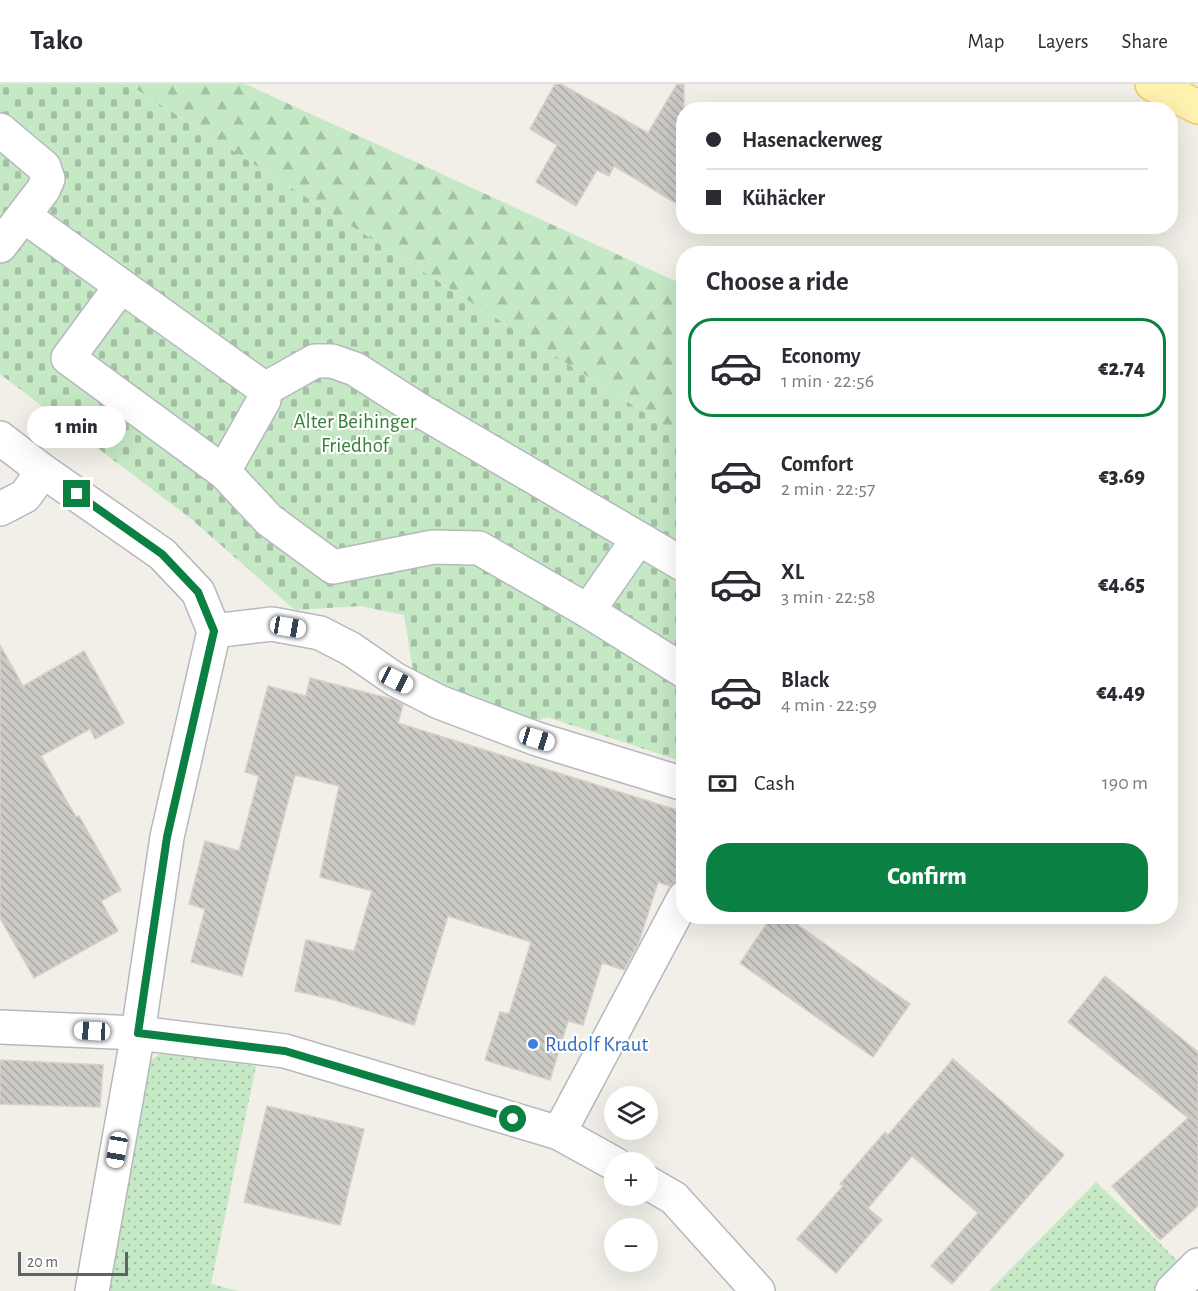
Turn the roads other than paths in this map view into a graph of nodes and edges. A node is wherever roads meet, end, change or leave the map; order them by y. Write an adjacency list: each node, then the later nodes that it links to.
1 (1152, 84): 2 (main road)
2 (1198, 107)
3 (0, 130): 4 (street)
4 (24, 216): 5 (street); 6 (street)
5 (0, 246)
6 (121, 286): 7 (street); 10 (street)
7 (265, 389): 10 (street); 12 (street)
8 (0, 438): 9 (street)
9 (43, 471): 11 (street); 15 (street)
10 (225, 473): 14 (street)
11 (0, 509)
12 (638, 539): 13 (street); 14 (street)
13 (676, 560)
14 (588, 611): 16 (street)
15 (214, 631): 17 (street); 20 (street)
16 (676, 666)
17 (676, 782)
18 (676, 913): 21 (street)
19 (0, 1027): 20 (street)
20 (138, 1033): 21 (street); 25 (street)
21 (559, 1133): 22 (street)
22 (604, 1158)
23 (658, 1189): 26 (street)
24 (1198, 1266): 27 (street)
25 (92, 1291)
26 (758, 1291)
27 (1172, 1291)

